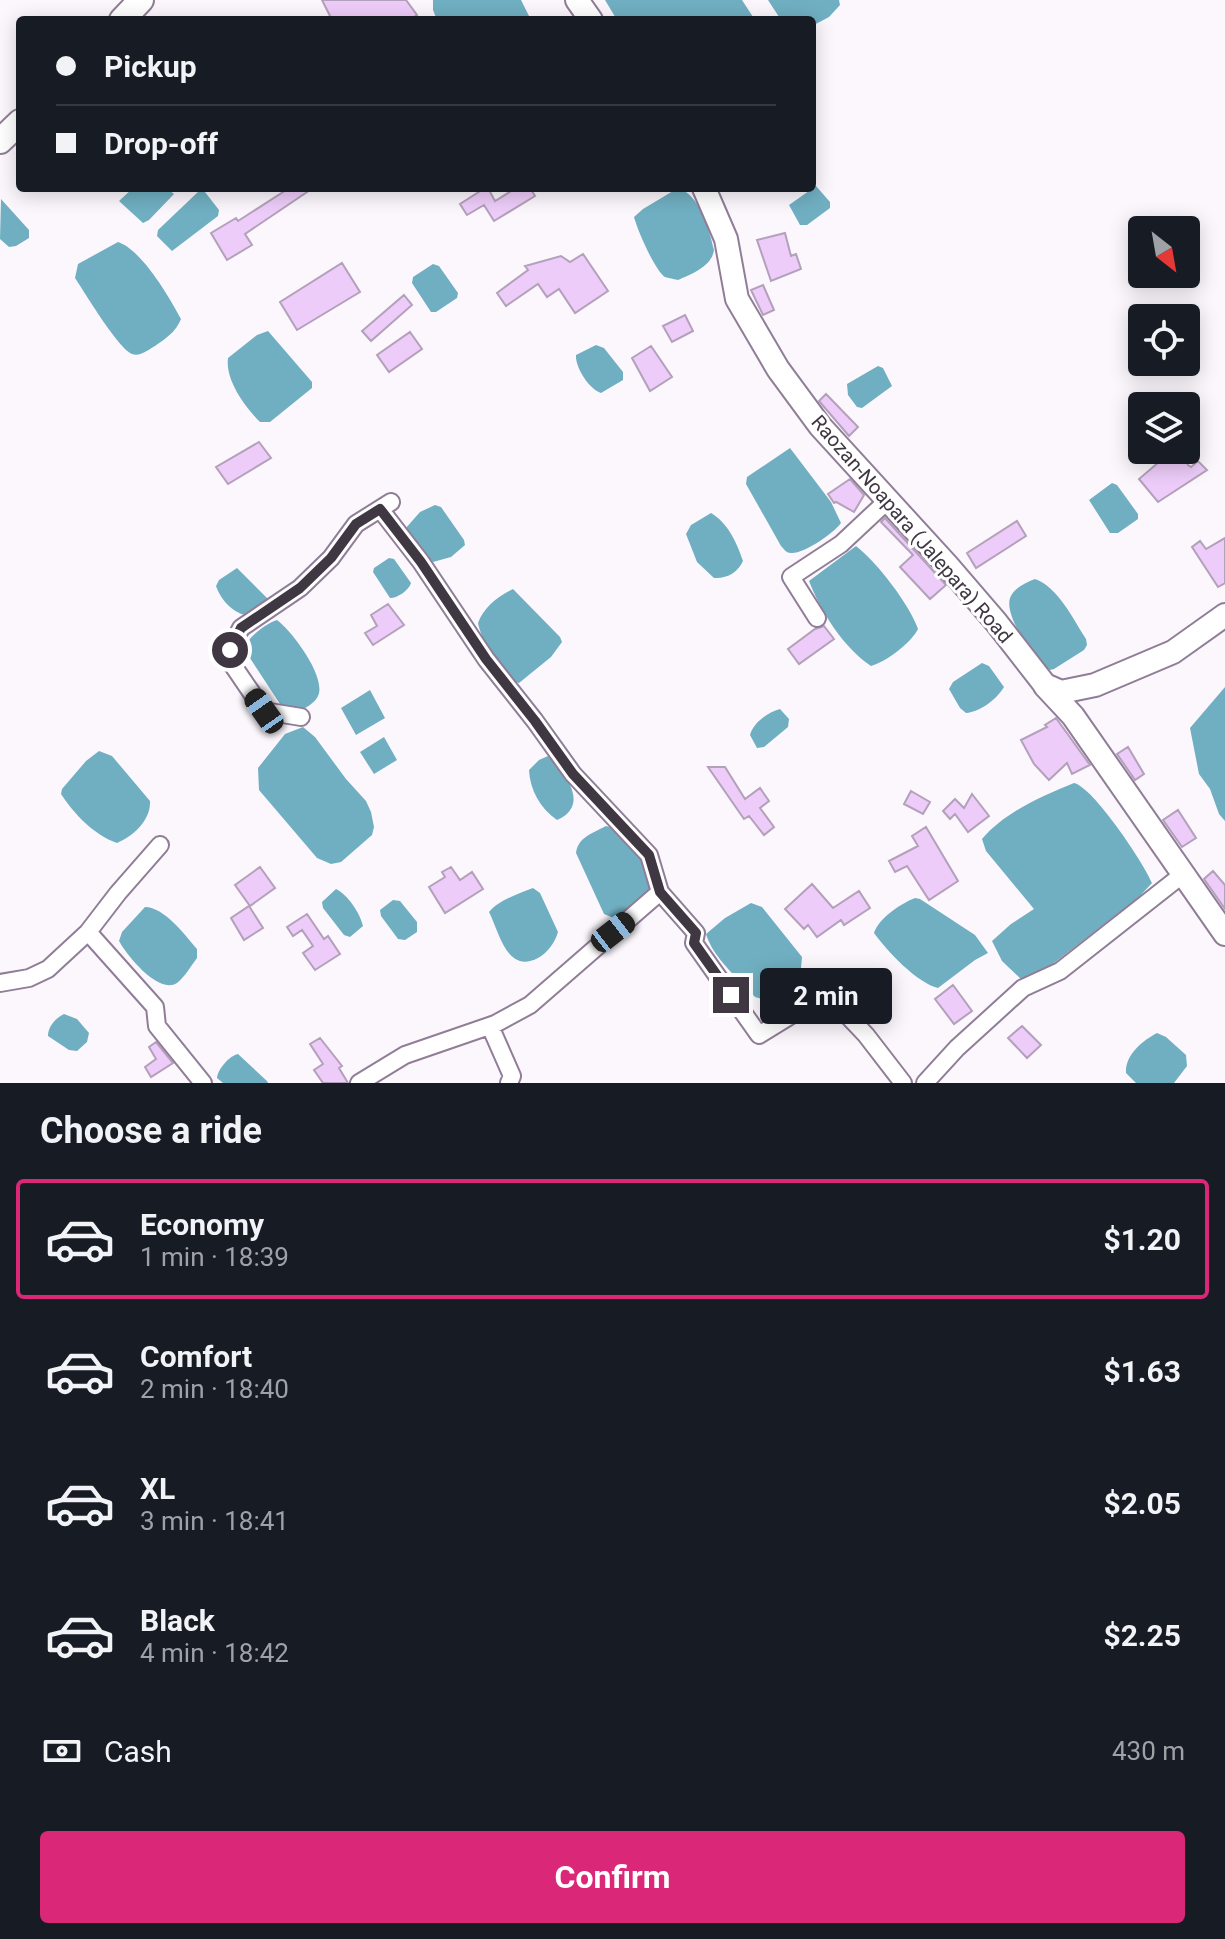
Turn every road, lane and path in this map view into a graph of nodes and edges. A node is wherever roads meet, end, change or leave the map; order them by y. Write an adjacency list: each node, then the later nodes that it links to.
1 (141, 0): 2 (main road)
2 (126, 16)
3 (16, 126): 4 (main road)
4 (0, 141)
5 (706, 192): 6 (main road, Raozan-Noapara (Jalepara) Road)
6 (887, 501): 8 (street); 9 (main road, Raozan-Noapara (Jalepara) Road)
7 (1225, 615): 9 (main road)
8 (817, 618)
9 (1045, 685): 12 (main road, Raozan-Noapara (Jalepara) Road)
10 (301, 717): 13 (street)
11 (160, 845): 14 (street)
12 (1182, 875): 15 (main road, Raozan-Noapara (Jalepara) Road); 22 (street)
13 (660, 892): 17 (street); 21 (street)
14 (88, 932): 16 (street); 18 (street)
15 (1225, 934)
16 (0, 983)
17 (490, 1026): 19 (street); 20 (street)
18 (203, 1083)
19 (359, 1083)
20 (509, 1083)
21 (903, 1083)
22 (925, 1083)

